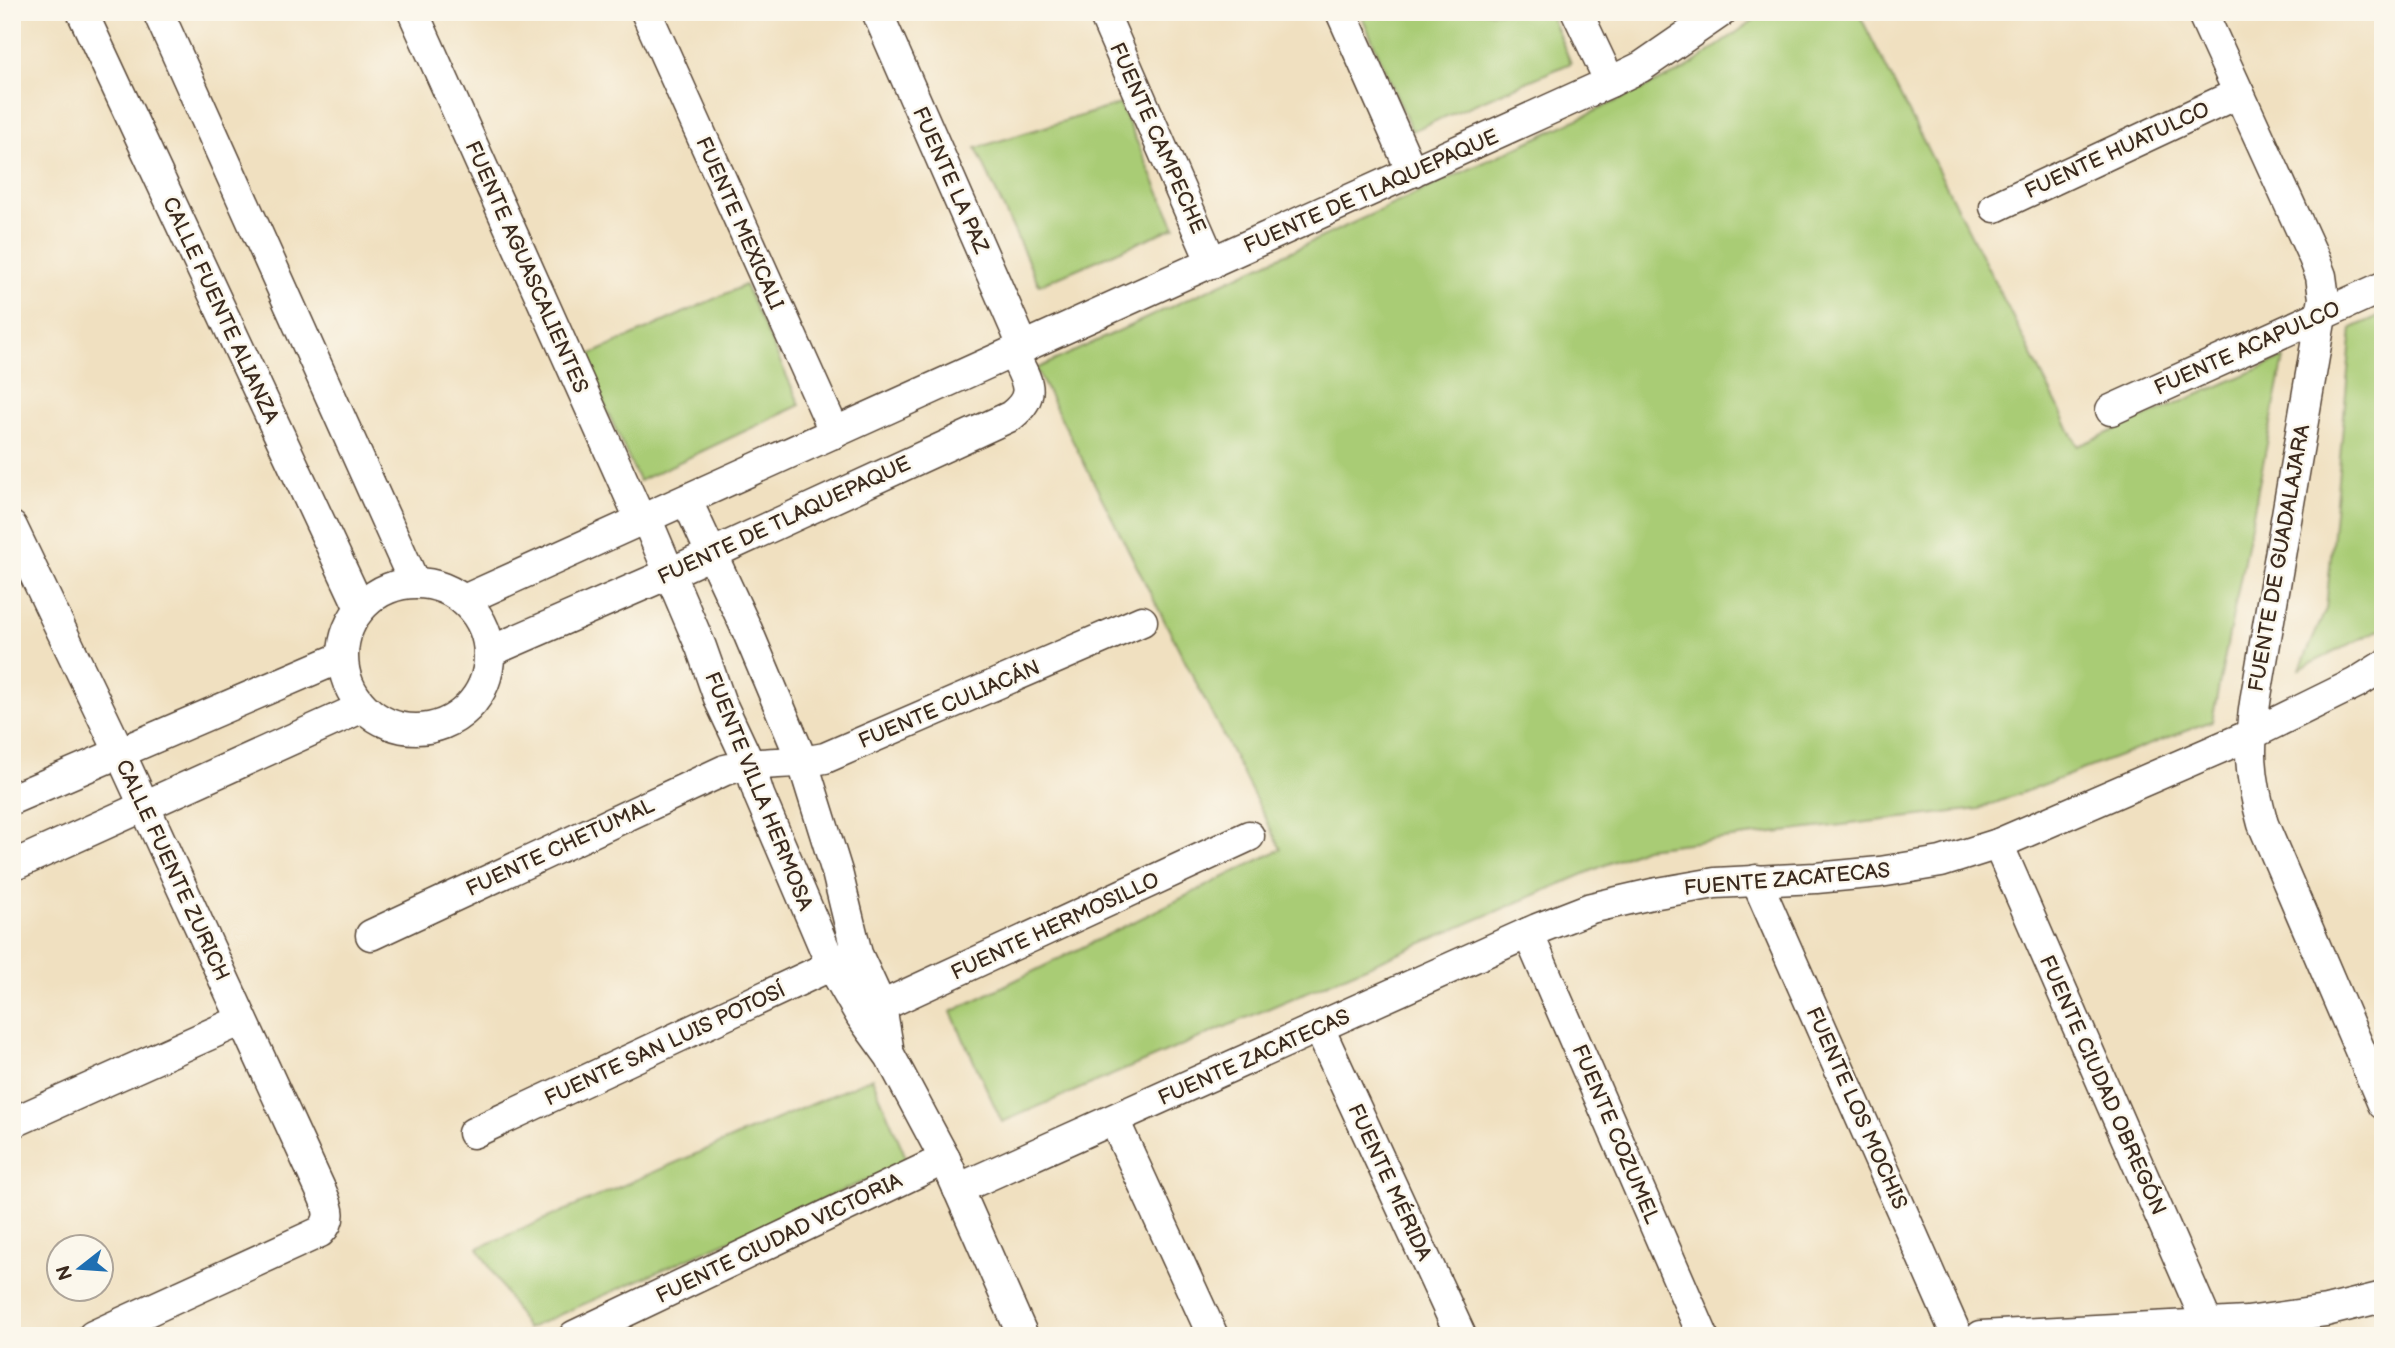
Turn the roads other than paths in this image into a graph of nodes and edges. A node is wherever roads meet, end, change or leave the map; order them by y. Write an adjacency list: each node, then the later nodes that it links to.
1 (82, 12): 28 (street, CALLE FUENTE ALIANZA)
2 (158, 12): 26 (street)
3 (413, 12): 22 (street, FUENTE AGUASCALIENTES)
4 (646, 12): 20 (street, FUENTE MEXICALI)
5 (877, 12): 18 (street, FUENTE LA PAZ)
6 (1103, 12): 15 (street, FUENTE CAMPECHE)
7 (1341, 12): 13 (street)
8 (1577, 12): 11 (street)
9 (1721, 12): 11 (street, FUENTE DE TLAQUEPAQUE)
10 (2202, 12): 12 (street, FUENTE DE GUADALAJARA)
11 (1610, 82): 13 (street, FUENTE DE TLAQUEPAQUE)
12 (2239, 93): 14 (street, FUENTE HUATULCO); 17 (street, FUENTE DE GUADALAJARA)
13 (1412, 173): 15 (street, FUENTE DE TLAQUEPAQUE)
14 (1995, 207)
15 (1212, 263): 18 (street, FUENTE DE TLAQUEPAQUE)
16 (2383, 288): 17 (street, FUENTE ACAPULCO)
17 (2321, 315): 19 (street, FUENTE ACAPULCO); 34 (street, FUENTE DE GUADALAJARA)
18 (1019, 350): 20 (street, FUENTE DE TLAQUEPAQUE); 24 (street, FUENTE DE TLAQUEPAQUE)
19 (2111, 410)
20 (835, 433): 21 (street, FUENTE DE TLAQUEPAQUE)
21 (687, 501): 22 (street, FUENTE DE TLAQUEPAQUE); 24 (street, FUENTE VILLA HERMOSA)
22 (643, 519): 25 (street, FUENTE VILLA HERMOSA); 27 (street, FUENTE DE TLAQUEPAQUE)
23 (12, 527): 35 (street, CALLE FUENTE ZURICH)
24 (712, 554): 25 (street, FUENTE DE TLAQUEPAQUE); 37 (street, FUENTE VILLA HERMOSA)
25 (668, 574): 30 (street, FUENTE DE TLAQUEPAQUE); 36 (street, FUENTE VILLA HERMOSA)
26 (414, 582): 27 (street); 28 (street)
27 (464, 600): 30 (street)
28 (360, 608): 31 (street)
29 (1142, 621): 37 (street, FUENTE CULIACÁN)
30 (489, 652): 33 (street)
31 (342, 657): 33 (street); 35 (street)
32 (2383, 666): 34 (street, FUENTE ZACATECAS)
33 (363, 707): 39 (street)
34 (2250, 734): 41 (street, FUENTE ZACATECAS); 50 (street, FUENTE DE GUADALAJARA)
35 (120, 753): 38 (street); 39 (street, CALLE FUENTE ZURICH)
36 (750, 763): 37 (street, FUENTE CULIACÁN); 45 (street, FUENTE CHETUMAL); 46 (street, FUENTE VILLA HERMOSA)
37 (803, 763): 46 (street, FUENTE VILLA HERMOSA)
38 (12, 799)
39 (143, 806): 42 (street); 48 (street, CALLE FUENTE ZURICH)
40 (1250, 836): 47 (street, FUENTE HERMOSILLO)
41 (1998, 844): 43 (street, FUENTE ZACATECAS); 57 (street, FUENTE CIUDAD OBREGÓN)
42 (12, 866)
43 (1756, 880): 44 (street, FUENTE ZACATECAS); 64 (street, FUENTE LOS MOCHIS)
44 (1528, 933): 49 (street, FUENTE ZACATECAS); 63 (street, FUENTE COZUMEL)
45 (371, 935)
46 (844, 960): 47 (street, FUENTE VILLA HERMOSA); 53 (street, FUENTE SAN LUIS POTOSÍ)
47 (871, 1011): 54 (street, FUENTE VILLA HERMOSA)
48 (242, 1020): 52 (street); 58 (street, CALLE FUENTE ZURICH)
49 (1319, 1028): 51 (street, FUENTE ZACATECAS); 62 (street, FUENTE MÉRIDA)
50 (2383, 1104)
51 (1114, 1120): 55 (street, FUENTE ZACATECAS); 61 (street)
52 (12, 1124)
53 (473, 1133)
54 (945, 1159): 55 (street, FUENTE VILLA HERMOSA); 59 (street, FUENTE CIUDAD VICTORIA)
55 (958, 1189): 60 (street, FUENTE VILLA HERMOSA)
56 (2383, 1297): 57 (street)
57 (2208, 1325): 65 (street)
58 (93, 1336)
59 (574, 1336)
60 (1023, 1336)
61 (1213, 1336)
62 (1461, 1336)
63 (1703, 1336)
64 (1957, 1336)
65 (1981, 1336)

